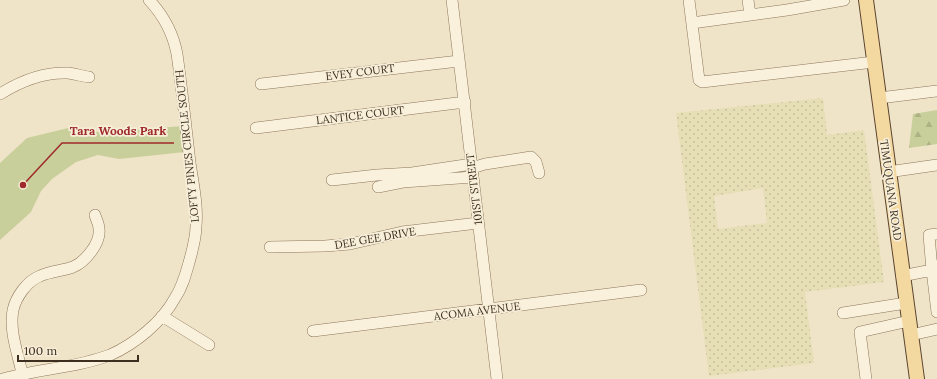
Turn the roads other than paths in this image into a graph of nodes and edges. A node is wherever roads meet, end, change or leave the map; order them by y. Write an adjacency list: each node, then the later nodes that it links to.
1 (148, 0): 35 (street, LOFTY PINES CIRCLE SOUTH)
2 (452, 0): 9 (street, 101ST STREET)
3 (689, 0): 8 (street)
4 (748, 0): 7 (street)
5 (844, 0): 7 (street)
6 (866, 0): 10 (main road, TIMUQUANA ROAD)
7 (750, 15): 8 (street)
8 (692, 22): 10 (street)
9 (459, 61): 12 (street, EVEY COURT); 16 (street, 101ST STREET)
10 (874, 62): 15 (main road, TIMUQUANA ROAD)
11 (89, 77): 14 (street)
12 (261, 84)
13 (937, 92): 15 (street)
14 (0, 94)
15 (879, 98): 20 (main road, TIMUQUANA ROAD)
16 (464, 102): 17 (street, LANTICE COURT); 19 (street, 101ST STREET)
17 (256, 128)
18 (937, 166): 20 (street)
19 (472, 170): 21 (street); 22 (street); 23 (street); 25 (street, 101ST STREET)
20 (888, 172): 29 (main road, TIMUQUANA ROAD)
21 (539, 173)
22 (332, 180)
23 (378, 187)
24 (95, 214): 40 (street)
25 (478, 223): 27 (street, DEE GEE DRIVE); 32 (street, 101ST STREET)
26 (937, 234): 28 (street)
27 (270, 247)
28 (934, 268): 29 (street); 33 (street)
29 (902, 276): 31 (main road, TIMUQUANA ROAD)
30 (641, 290): 32 (street, ACOMA AVENUE)
31 (906, 303): 34 (street); 36 (main road, TIMUQUANA ROAD)
32 (489, 309): 38 (street, ACOMA AVENUE); 42 (street, 101ST STREET)
33 (937, 312)
34 (843, 313)
35 (162, 316): 39 (street); 40 (street, LOFTY PINES CIRCLE SOUTH)
36 (910, 328): 37 (street); 43 (street); 44 (main road, TIMUQUANA ROAD)
37 (937, 329)
38 (313, 331)
39 (208, 345)
40 (22, 373): 41 (street, LOFTY PINES CIRCLE SOUTH)
41 (3, 379)
42 (497, 379)
43 (866, 379)
44 (917, 379)

